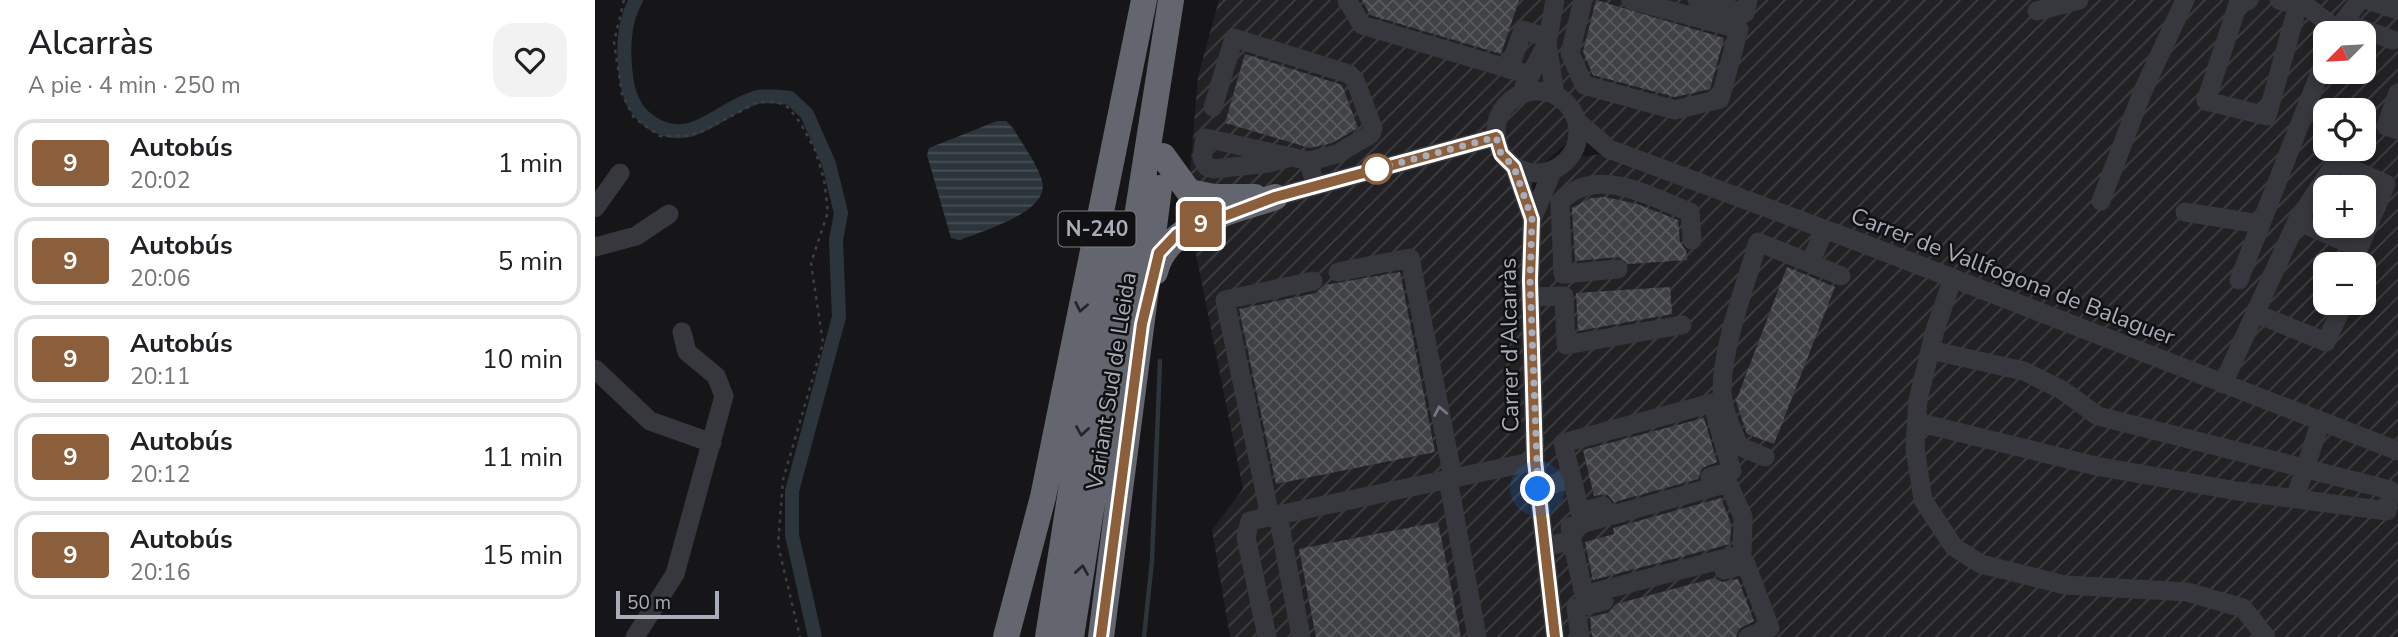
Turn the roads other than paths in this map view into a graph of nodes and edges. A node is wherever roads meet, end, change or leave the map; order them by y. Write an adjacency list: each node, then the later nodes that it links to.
1 (1129, 0): 35 (highway)
2 (1144, 0): 35 (highway, N-240); 94 (highway, Variant Sud de Lleida / N-240, one-way to 94)
3 (1171, 0): 95 (highway, Variant Sud de Lleida / N-240, one-way to 3)
4 (1183, 0): 38 (highway, N-240)
5 (1347, 0): 24 (street)
6 (1555, 0): 22 (street)
7 (1583, 0): 27 (street)
8 (1631, 0): 27 (street)
9 (1697, 0): 10 (street)
10 (1748, 0)
11 (2079, 0): 18 (street)
12 (2185, 0): 47 (street)
13 (2249, 0): 16 (street)
14 (2360, 0): 20 (street)
15 (2368, 0): 17 (street)
16 (2300, 3): 19 (street)
17 (2398, 10)
18 (2037, 11)
19 (2327, 21)
20 (2344, 21)
21 (2377, 37): 23 (street)
22 (1547, 40): 24 (street); 25 (street); 30 (street)
23 (2393, 40)
24 (1509, 69): 25 (street)
25 (1530, 75): 29 (street)
26 (2316, 84): 54 (street)
27 (1584, 85): 30 (street)
28 (2398, 93): 33 (street)
29 (1521, 94): 30 (street); 34 (street)
30 (1559, 98): 32 (street)
31 (1213, 107): 44 (street)
32 (1577, 121): 36 (street); 37 (street)
33 (2398, 130)
34 (1496, 137): 40 (street); 44 (street)
35 (1114, 146): 93 (highway, N-240, one-way to 93)
36 (1609, 149): 37 (street); 39 (street, Carrer de Vallfogona de Balaguer)
37 (1574, 152): 41 (street)
38 (1163, 156): 46 (highway); 72 (highway, N-240)
39 (1652, 165): 43 (street, Carrer de Vallfogona de Balaguer); 45 (street)
40 (1514, 167): 41 (street); 52 (street, Carrer d'Alcarràs)
41 (1552, 172): 52 (street, Carrer d'Alcarràs)
42 (620, 173): 49 (street)
43 (1683, 176): 48 (street); 55 (street, Carrer de Vallfogona de Balaguer)
44 (1315, 186): 46 (street)
45 (1641, 193): 48 (street); 57 (street)
46 (1275, 197): 72 (highway)
47 (2101, 201)
48 (1672, 205): 56 (street)
49 (595, 208)
50 (2185, 212): 54 (street)
51 (669, 214): 58 (street)
52 (1532, 219): 59 (street, Carrer d'Alcarràs)
53 (2297, 222): 60 (street); 61 (street); 70 (street)
54 (2260, 225): 67 (street)
55 (1825, 229): 62 (street); 66 (street, Carrer de Vallfogona de Balaguer)
56 (1692, 240)
57 (1561, 245): 59 (street); 63 (street)
58 (595, 247)
59 (1531, 248): 69 (street, Carrer d'Alcarràs)
60 (2353, 252)
61 (2361, 252)
62 (1810, 263): 65 (street); 82 (street)
63 (1618, 269)
64 (1339, 272): 86 (street, one-way to 64)
65 (1841, 276)
66 (1953, 278): 75 (street); 77 (street, Carrer de Vallfogona de Balaguer)
67 (2238, 280)
68 (1313, 281): 89 (street)
69 (1531, 297): 73 (street); 83 (street, Carrer d'Alcarràs)
70 (2255, 313): 71 (street); 77 (street)
71 (2338, 315)
72 (1142, 324): 96 (highway, N-240)
73 (1682, 325)
74 (682, 332): 80 (street)
75 (1930, 350): 79 (street); 84 (street)
76 (595, 369): 80 (street)
77 (2223, 384): 78 (street, Carrer de Vallfogona de Balaguer)
78 (2321, 421): 81 (street, Carrer de Vallfogona de Balaguer); 84 (street)
79 (1917, 422): 88 (street); 103 (street)
80 (712, 443): 92 (street)
81 (2398, 451)
82 (1765, 457)
83 (1535, 461): 86 (street); 87 (street, Carrer d'Alcarràs)
84 (2305, 467): 88 (street); 88 (street)
85 (1572, 478): 85 (street); 87 (street)
86 (1451, 479): 89 (street); 99 (street)
87 (1538, 489): 91 (street, Carrer d'Alcarràs)
88 (2295, 499)
89 (1274, 515): 97 (street); 98 (street)
90 (1572, 540): 90 (street); 91 (street)
91 (1545, 547): 100 (street, Carrer d'Alcarràs)
92 (635, 637)
93 (1006, 637)
94 (1048, 637)
95 (1071, 637)
96 (1101, 637)
97 (1267, 637)
98 (1301, 637)
99 (1477, 637)
100 (1555, 637)
101 (1580, 637): 102 (street)
102 (1748, 637)
103 (2266, 637)

